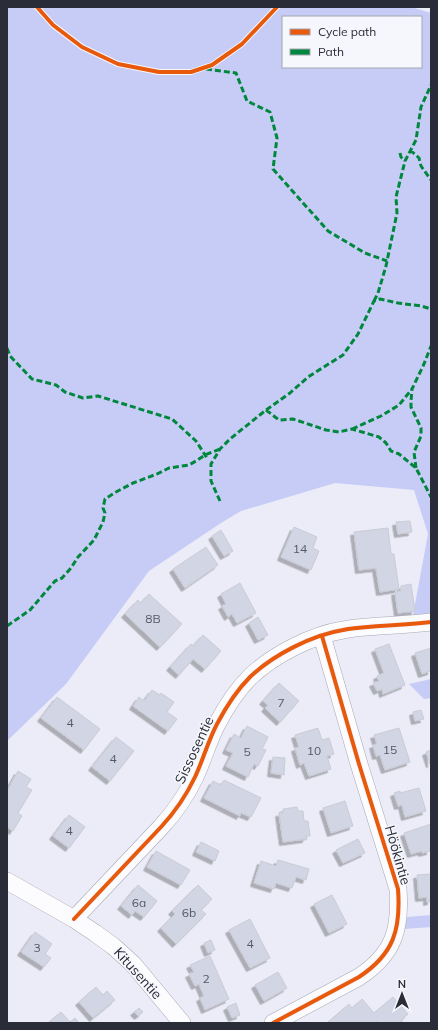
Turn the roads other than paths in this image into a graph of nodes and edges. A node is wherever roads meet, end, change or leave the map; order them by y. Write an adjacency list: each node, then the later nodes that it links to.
1 (431, 622): 2 (street, Sissosentie)
2 (322, 636): 4 (street, Sissosentie); 6 (street, Höökintie)
3 (7, 881): 4 (street, Kitusentie)
4 (74, 919): 5 (street, Kitusentie)
5 (182, 1023)
6 (273, 1023)

